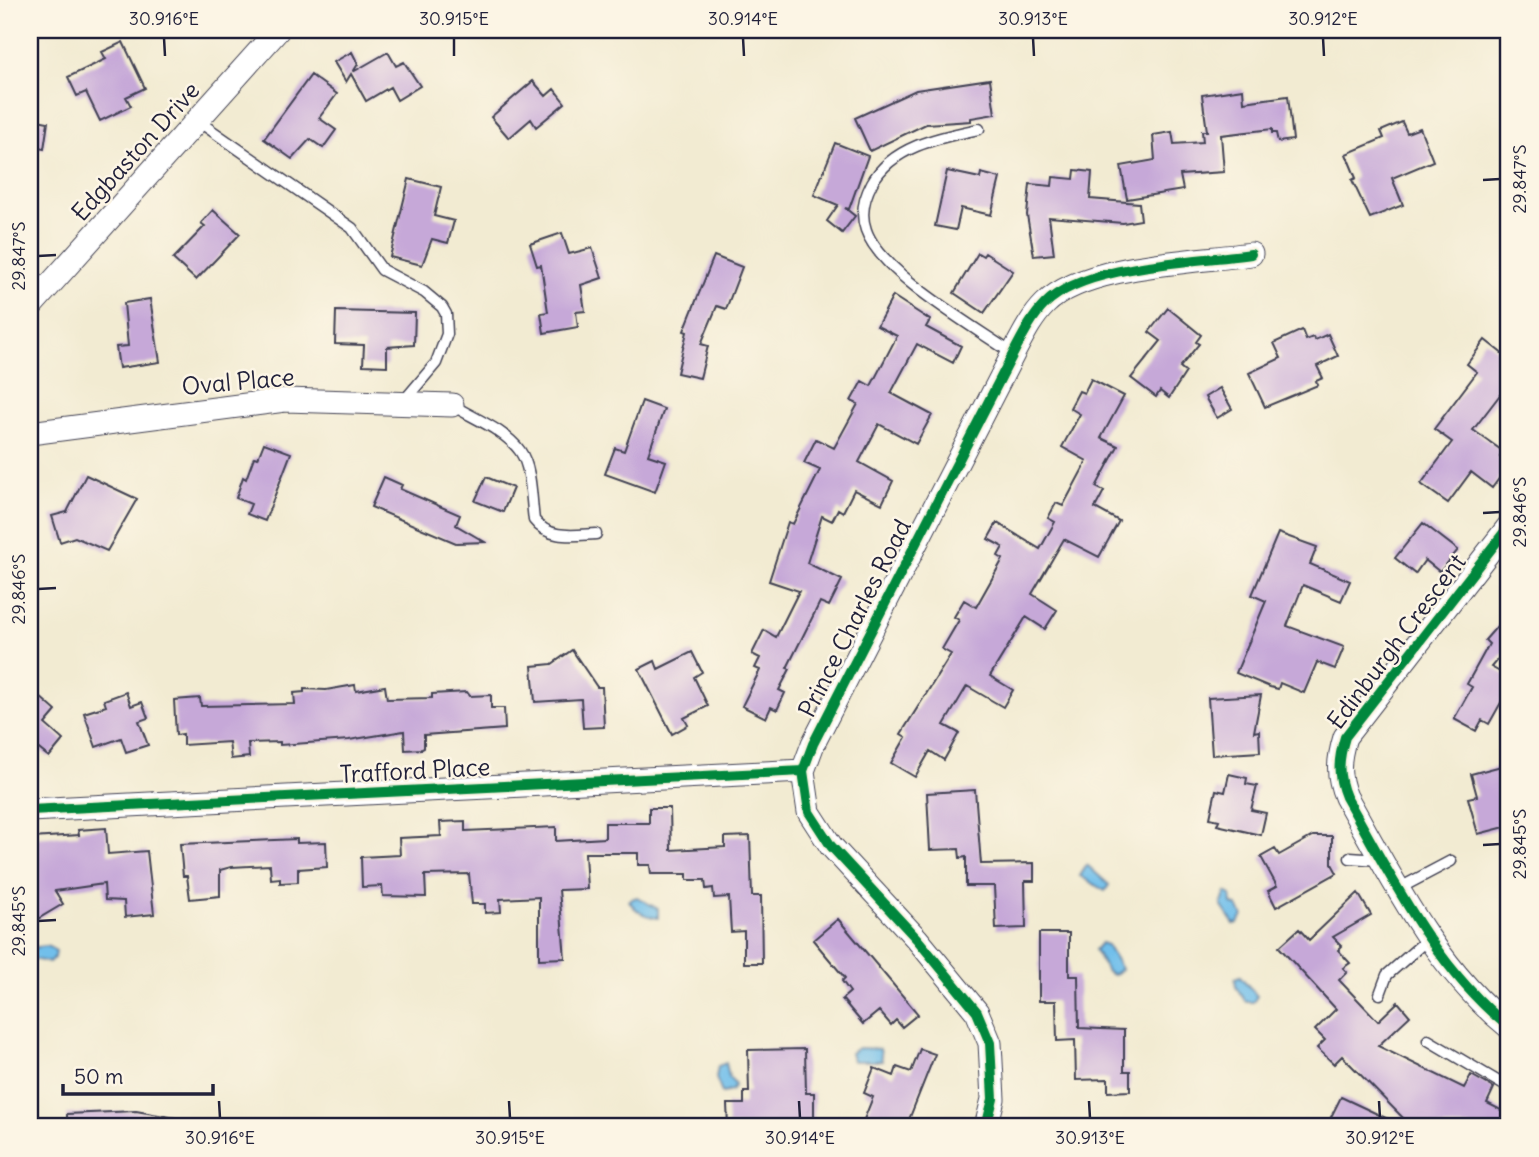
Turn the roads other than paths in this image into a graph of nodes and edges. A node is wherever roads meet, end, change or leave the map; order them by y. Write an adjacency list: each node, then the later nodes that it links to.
1 (278, 30): 2 (street, Edgbaston Drive)
2 (198, 121): 5 (street, Edgbaston Drive); 7 (lane)
3 (979, 129): 6 (lane)
4 (1251, 254): 6 (street, Prince Charles Road)
5 (30, 307)
6 (1013, 354): 12 (street, Prince Charles Road)
7 (401, 405): 8 (street, Oval Place); 9 (street, Oval Place)
8 (452, 405): 11 (lane)
9 (30, 433)
10 (1509, 526): 15 (street, Edinburgh Crescent)
11 (596, 534)
12 (803, 771): 13 (street, Trafford Place); 23 (street, Prince Charles Road)
13 (30, 810)
14 (1350, 858): 15 (lane)
15 (1382, 861): 17 (street, Edinburgh Crescent)
16 (1451, 861): 17 (lane)
17 (1398, 889): 18 (street, Edinburgh Crescent)
18 (1429, 938): 19 (lane); 20 (street, Edinburgh Crescent)
19 (1380, 994)
20 (1509, 1027)
21 (1428, 1040): 22 (lane)
22 (1509, 1088)
23 (986, 1127)

